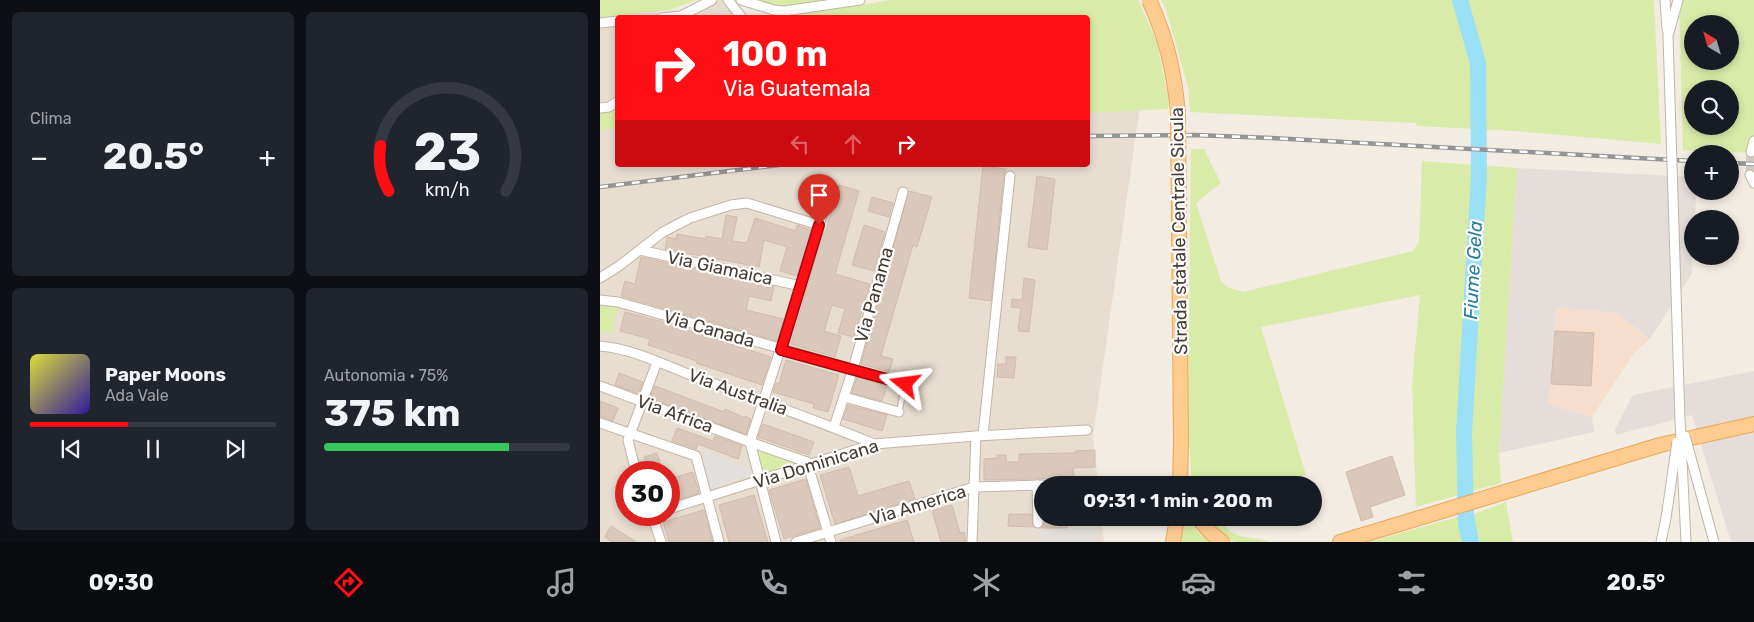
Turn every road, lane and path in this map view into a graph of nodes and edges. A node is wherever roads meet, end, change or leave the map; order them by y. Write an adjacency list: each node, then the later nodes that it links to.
1 (712, 0): 8 (street)
2 (728, 0): 9 (street)
3 (741, 0): 4 (street)
4 (860, 0)
5 (1149, 0): 46 (main road, Strada statale Centrale Sicula, bridge)
6 (1665, 0): 12 (street)
7 (1678, 0): 12 (street)
8 (685, 15)
9 (740, 15)
10 (615, 21): 11 (street)
11 (600, 23)
12 (1668, 36): 35 (street, bridge)
13 (615, 103): 14 (street)
14 (600, 108)
15 (1754, 141): 16 (street)
16 (1751, 152)
17 (1010, 176): 41 (street)
18 (830, 189): 20 (street)
19 (903, 192): 28 (street, Via Panama)
20 (819, 225): 21 (street); 23 (street)
21 (640, 250): 22 (street); 23 (street, Via Giamaica)
22 (600, 278)
23 (801, 286): 26 (street)
24 (600, 300): 26 (street, Via Canada)
25 (600, 346): 27 (street, Via Australia)
26 (781, 350): 28 (street, Via Canada); 33 (street)
27 (657, 362): 32 (street); 33 (street, Via Australia)
28 (853, 370): 29 (street, Via Canada); 31 (street, Via Panama)
29 (905, 384): 34 (lane)
30 (600, 386): 32 (street, Via Africa)
31 (844, 397): 34 (street); 38 (street, Via Panama)
32 (643, 402): 40 (street); 42 (street, Via Africa)
33 (764, 402): 38 (street, Via Australia); 42 (street)
34 (899, 412)
35 (1680, 420): 66 (street, bridge); 67 (street, bridge); 68 (street, bridge)
36 (600, 424): 40 (street)
37 (1754, 424): 65 (main road)
38 (834, 427): 43 (street, Via Australia)
39 (1087, 430): 41 (street, Via Dominicana)
40 (630, 435): 44 (street); 52 (street)
41 (979, 436): 43 (street, Via Dominicana); 51 (street)
42 (750, 442): 45 (street, Via Africa); 49 (street)
43 (874, 444): 45 (street, Via Dominicana)
44 (633, 461)
45 (808, 465): 49 (street, Via Dominicana); 57 (street)
46 (1181, 466): 47 (main road, Strada statale Centrale Sicula); 48 (main road, Strada statale Centrale Sicula)
47 (1180, 476)
48 (1184, 476)
49 (759, 481): 52 (street, Via Dominicana); 60 (street)
50 (1034, 485): 51 (street, Via America)
51 (974, 487): 57 (street, Via America); 62 (street)
52 (708, 497): 53 (street, Via Dominicana); 59 (street)
53 (680, 506)
54 (656, 526): 58 (street)
55 (1176, 526): 63 (main road)
56 (1205, 526): 64 (main road)
57 (830, 537): 61 (street, Via America)
58 (661, 542)
59 (719, 542)
60 (776, 542)
61 (796, 542)
62 (972, 542)
63 (1173, 542)
64 (1222, 542)
65 (1340, 542)
66 (1661, 542)
67 (1686, 542)
68 (1714, 542)

